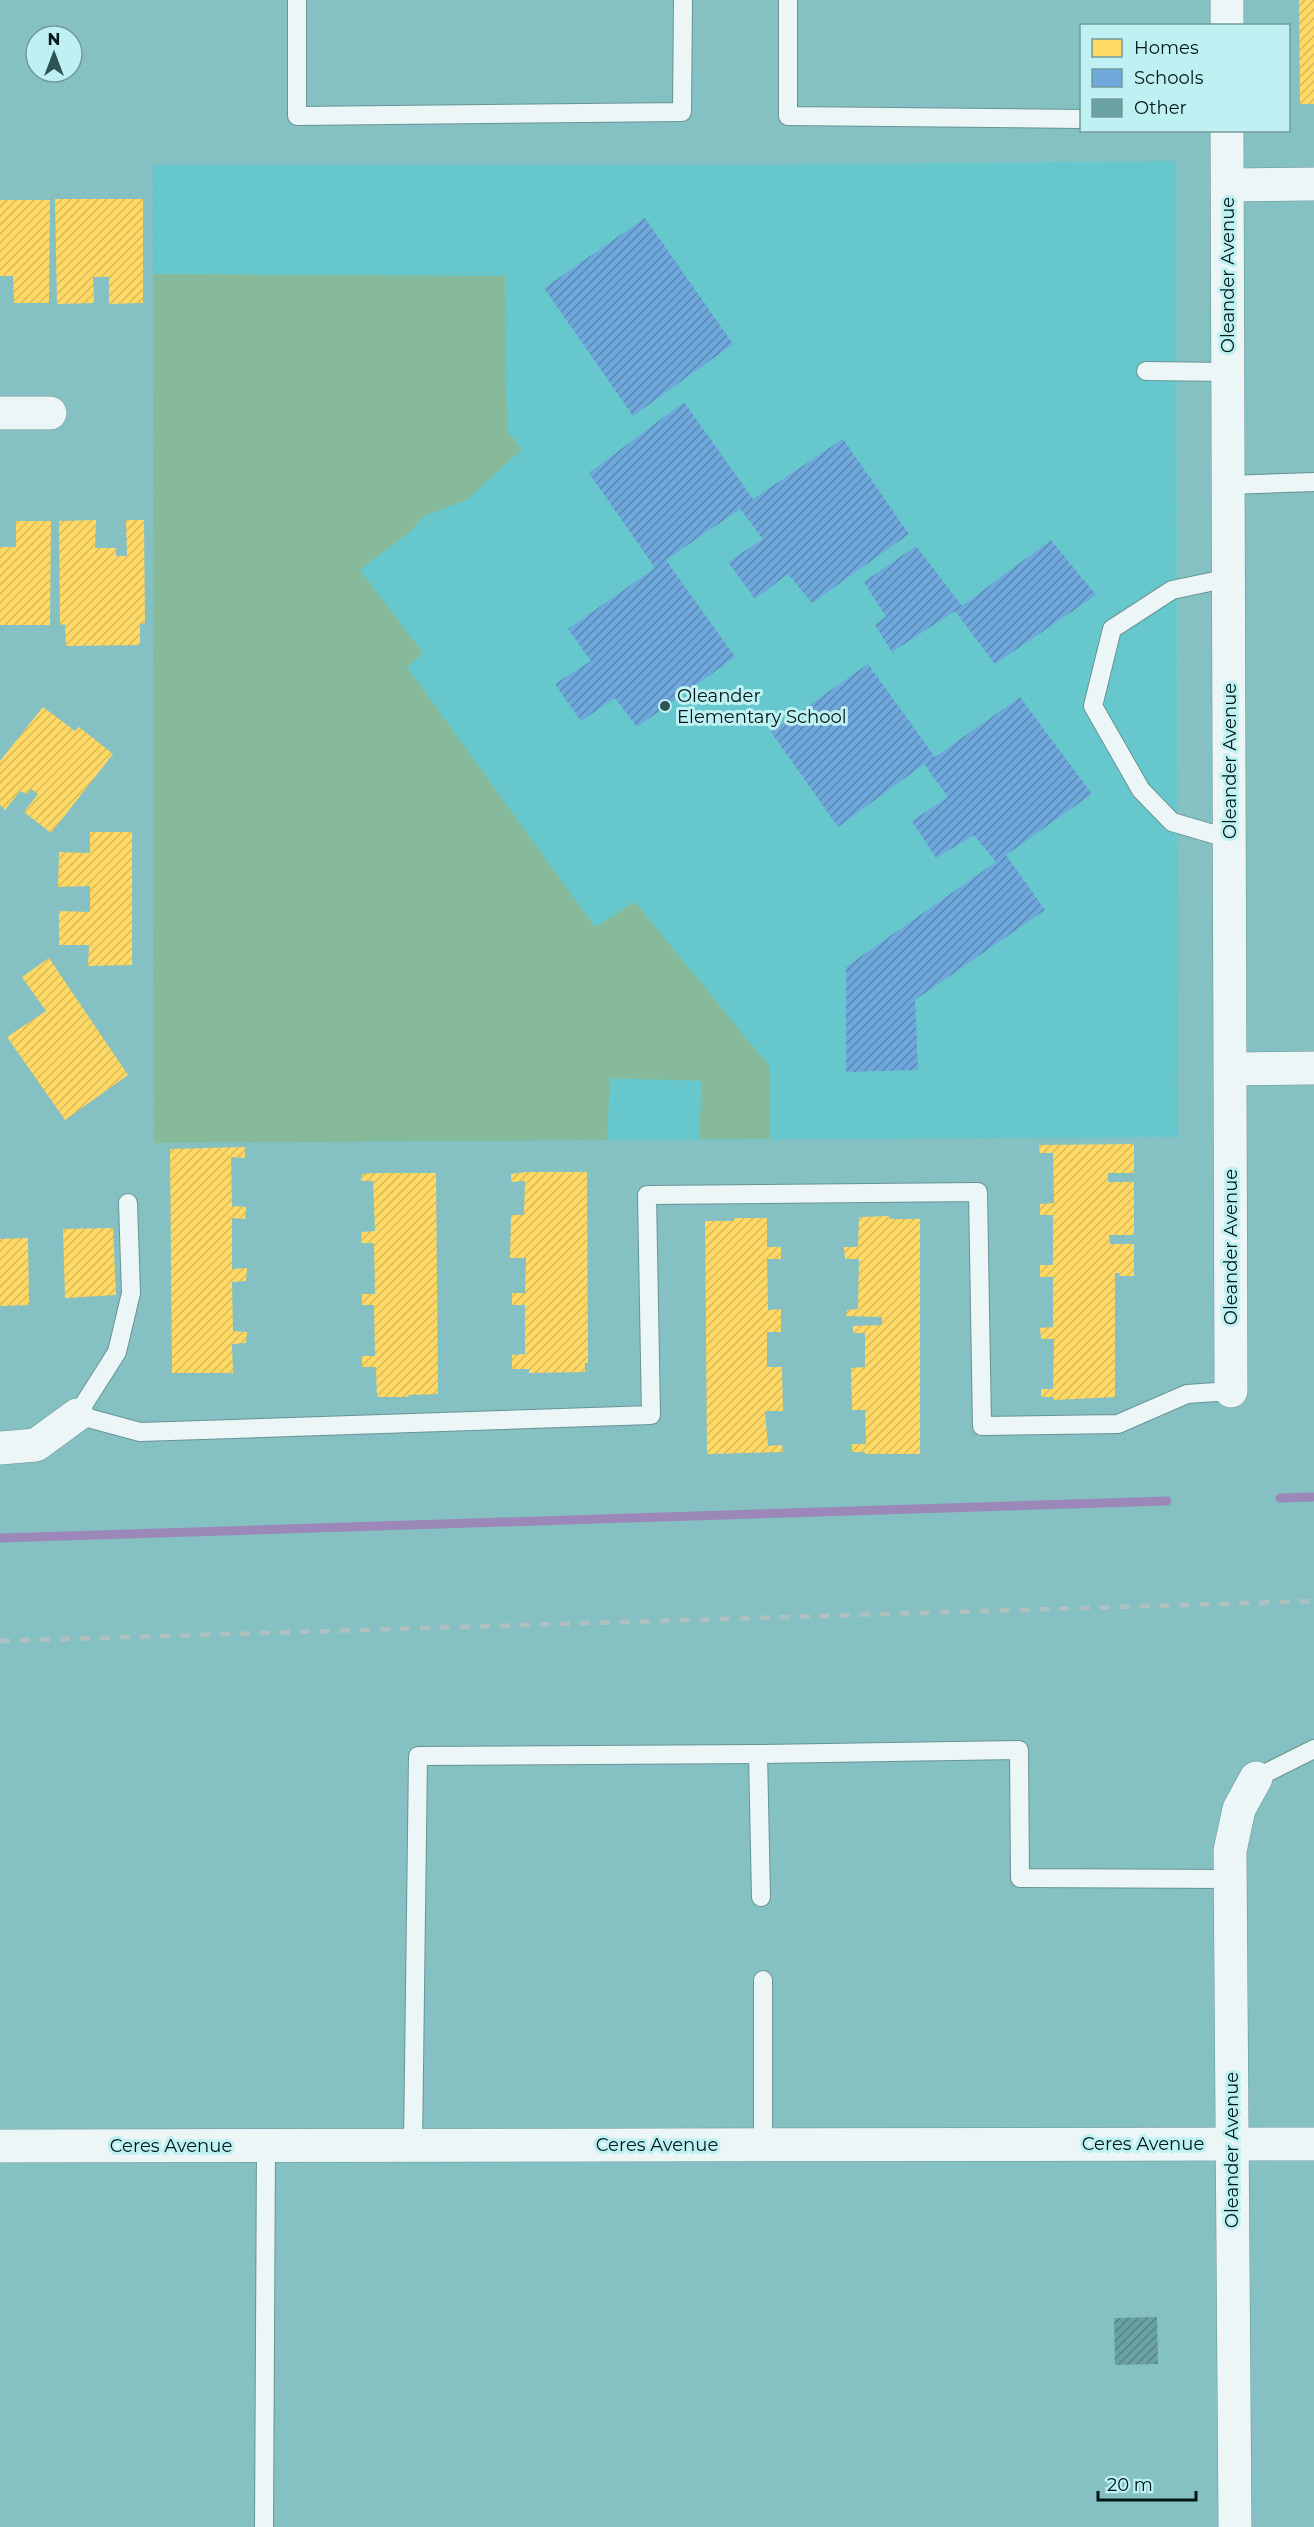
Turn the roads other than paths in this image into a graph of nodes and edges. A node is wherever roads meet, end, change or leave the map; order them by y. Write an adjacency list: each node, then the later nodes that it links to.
1 (297, 0): 2 (lane)
2 (683, 0)
3 (788, 0): 6 (lane)
4 (1227, 0): 5 (street)
5 (1227, 24)
6 (1080, 119)
7 (1227, 132): 9 (street, Oleander Avenue)
8 (1314, 184): 9 (street)
9 (1228, 185): 11 (street, Oleander Avenue)
10 (1146, 371): 11 (lane)
11 (1228, 372): 15 (street, Oleander Avenue)
12 (0, 413): 13 (street)
13 (50, 413)
14 (1314, 482): 15 (lane)
15 (1229, 486): 16 (street, Oleander Avenue)
16 (1229, 578): 17 (street, Oleander Avenue); 17 (lane)
17 (1230, 838): 19 (street, Oleander Avenue)
18 (1314, 1068): 19 (street)
19 (1230, 1069): 21 (street, Oleander Avenue)
20 (128, 1203): 22 (lane)
21 (1231, 1391): 22 (lane)
22 (77, 1415): 23 (street)
23 (0, 1448)
24 (1314, 1749): 26 (lane)
25 (759, 1754): 27 (lane); 28 (lane); 35 (lane)
26 (1256, 1778): 27 (street, Oleander Avenue)
27 (1230, 1879): 30 (street, Oleander Avenue)
28 (761, 1897)
29 (763, 1980): 32 (lane)
30 (1231, 2144): 31 (street, Ceres Avenue); 32 (street, Ceres Avenue); 37 (street, Oleander Avenue)
31 (1314, 2144)
32 (763, 2145): 35 (street, Ceres Avenue)
33 (0, 2146): 34 (street, Ceres Avenue)
34 (266, 2146): 35 (street, Ceres Avenue); 36 (lane)
35 (413, 2146)
36 (264, 2527)
37 (1235, 2527)

